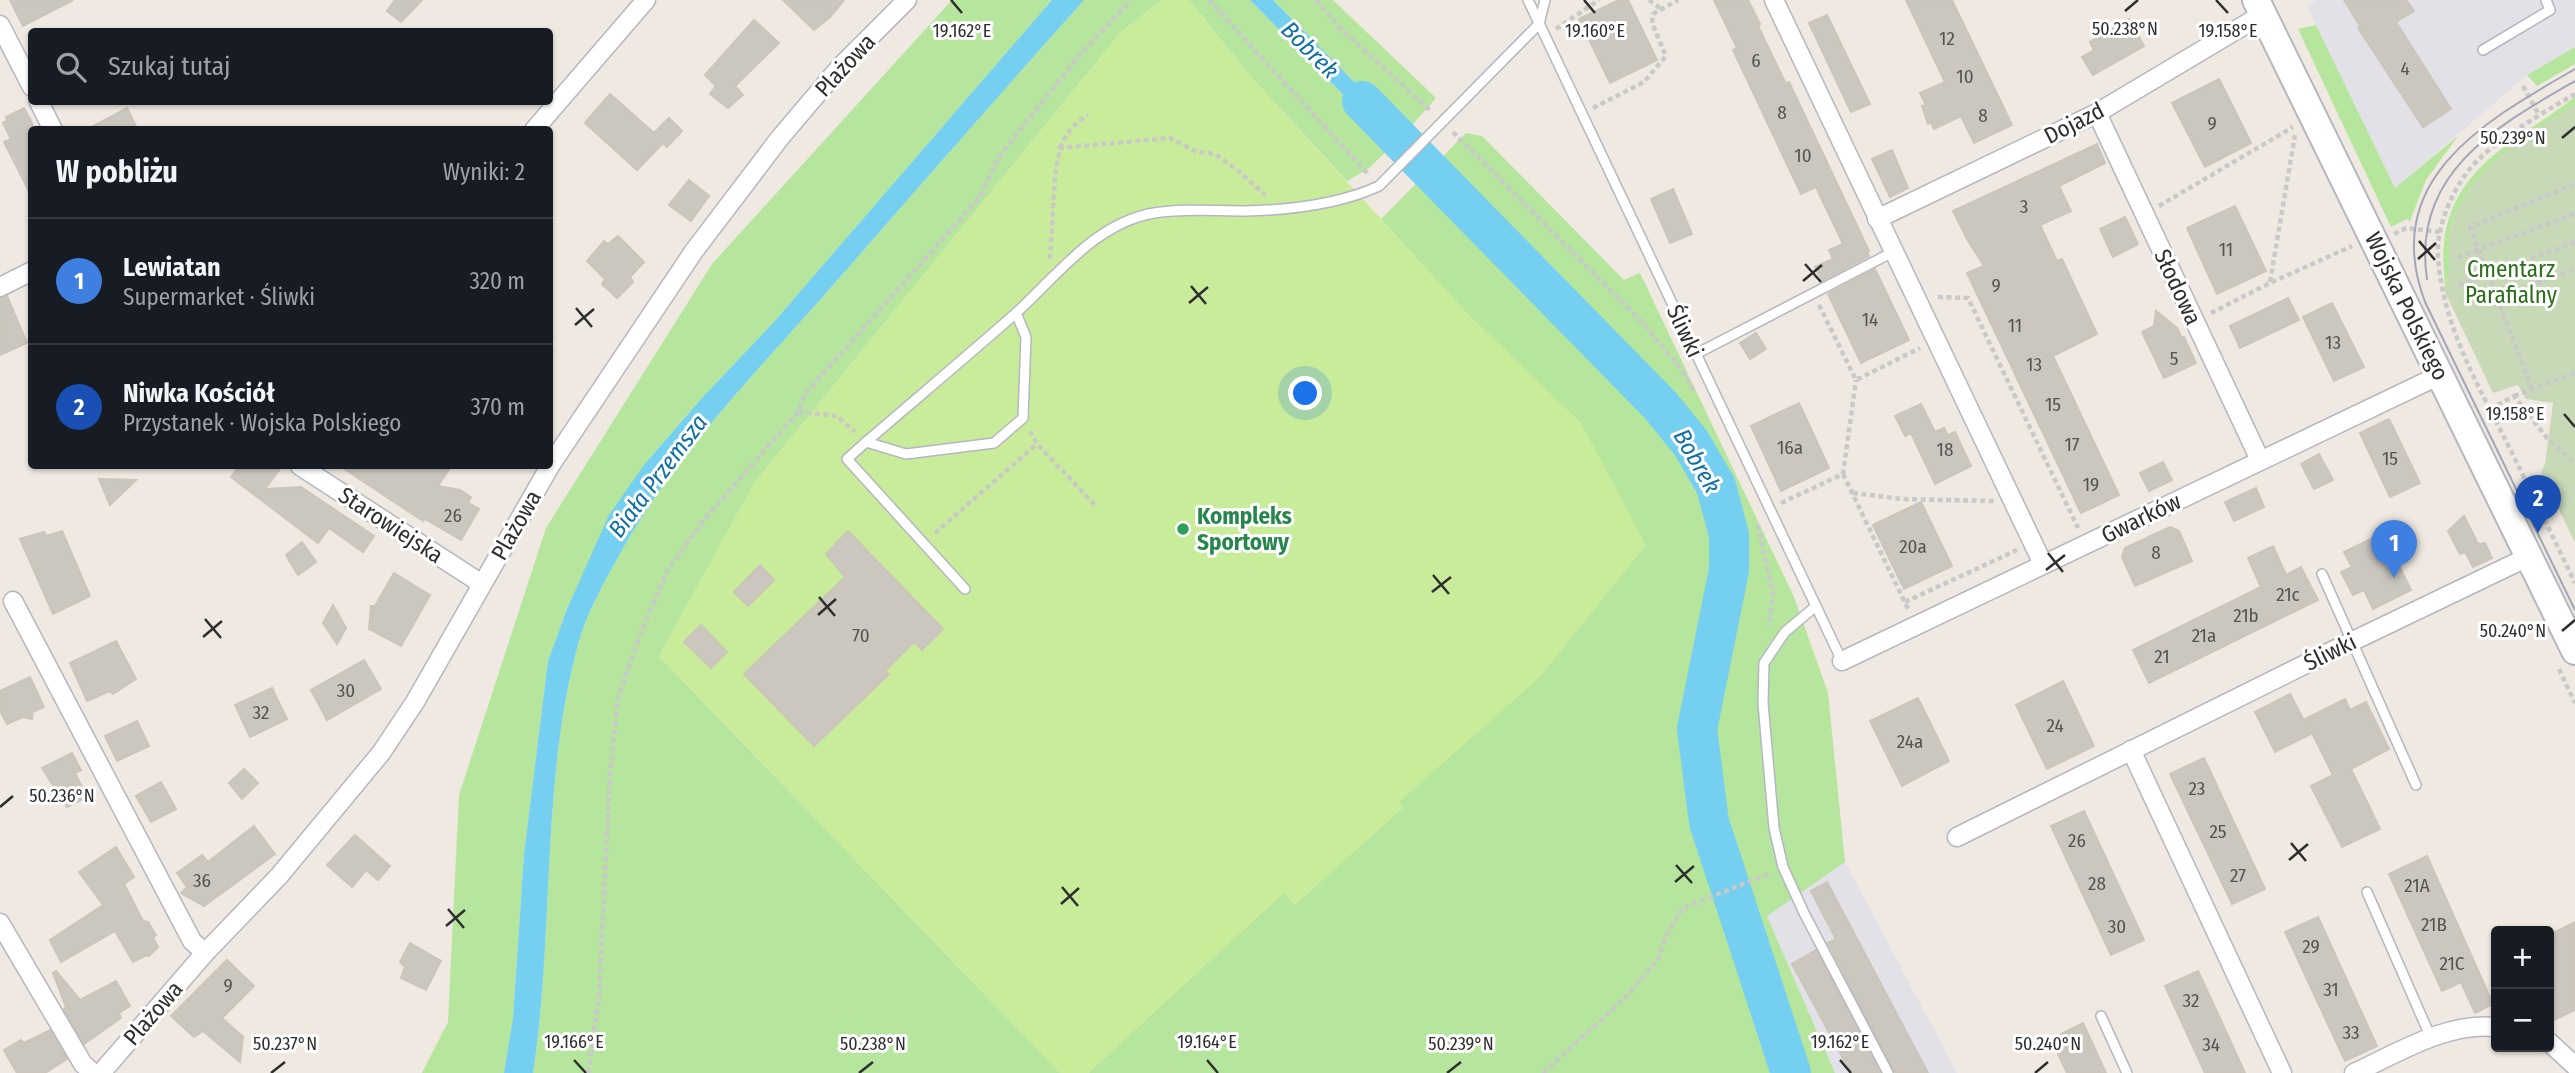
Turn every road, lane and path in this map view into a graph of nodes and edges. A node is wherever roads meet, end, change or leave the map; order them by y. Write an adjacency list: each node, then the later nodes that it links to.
1 (646, 0): 30 (street)
2 (907, 0): 71 (street, Plażowa)
3 (1131, 0): 66 (path)
4 (1209, 0): 33 (path)
5 (1316, 0): 28 (path)
6 (1528, 0): 16 (lane, Śliwki)
7 (1545, 0): 16 (lane)
8 (1599, 0): 18 (path)
9 (1648, 0): 15 (path)
10 (1678, 0): 13 (path)
11 (1773, 0): 37 (street)
12 (2546, 0): 19 (lane)
13 (1667, 2): 15 (path)
14 (2261, 5): 24 (street, Dojazd); 60 (main road, Wojska Polskiego)
15 (1661, 9): 25 (path)
16 (1539, 24): 18 (lane, Śliwki); 28 (lane)
17 (0, 25): 20 (street)
18 (1545, 37): 25 (lane, Śliwki)
19 (2483, 50)
20 (28, 79)
21 (2523, 86): 26 (path)
22 (2575, 94): 26 (path)
23 (40, 105): 29 (street)
24 (2097, 113): 36 (street, Słodowa); 37 (street, Dojazd)
25 (1581, 114): 58 (lane, Śliwki)
26 (2539, 115): 38 (path)
27 (1088, 116): 31 (path)
28 (1443, 122): 33 (lane); 64 (path)
29 (51, 126)
30 (537, 126)
31 (1060, 148): 34 (path); 48 (path)
32 (2575, 184): 42 (path)
33 (1379, 186): 34 (lane)
34 (1273, 208): 48 (lane)
35 (2575, 214): 42 (path)
36 (2144, 215): 49 (path); 56 (street, Słodowa)
37 (1877, 219): 43 (street)
38 (2441, 232): 41 (path); 65 (path)
39 (2575, 242): 47 (path)
40 (2356, 244): 49 (path)
41 (2396, 244)
42 (2478, 249): 44 (path); 47 (path)
43 (1893, 253): 52 (lane); 84 (street)
44 (2458, 257)
45 (2575, 269): 54 (path)
46 (28, 273): 51 (street)
47 (2488, 274): 50 (path); 54 (path)
48 (1055, 275): 55 (lane)
49 (2270, 283): 56 (path)
50 (2459, 285)
51 (0, 287)
52 (1813, 293): 58 (lane); 61 (path)
53 (1927, 297): 81 (path)
54 (2497, 298): 62 (path)
55 (1016, 313): 67 (lane); 68 (lane)
56 (2194, 322): 70 (street, Słodowa)
57 (1926, 345): 61 (path)
58 (1696, 354): 79 (lane, Śliwki)
59 (2575, 373): 62 (path)
60 (2440, 375): 70 (street, Gwarków); 85 (main road, Wojska Polskiego)
61 (1856, 380): 75 (path)
62 (2532, 389): 63 (path)
63 (2514, 396): 65 (path); 72 (path)
64 (1699, 398)
65 (2490, 409): 88 (path)
66 (798, 412): 68 (path); 113 (path)
67 (1023, 418): 68 (lane); 69 (path)
68 (866, 442): 82 (lane)
69 (1037, 444): 78 (path); 82 (path)
70 (2260, 460): 83 (street, Gwarków)
71 (553, 462)
72 (2575, 463)
73 (305, 469): 89 (street, Starowiejska)
74 (548, 469): 89 (street, Plażowa)
75 (1843, 474): 76 (path); 79 (path)
76 (1852, 493): 77 (path); 92 (path)
77 (2002, 501)
78 (1095, 505)
79 (1769, 508): 93 (lane, Śliwki)
80 (1756, 513): 98 (path)
81 (2077, 527): 83 (path); 84 (path)
82 (923, 543): 90 (lane)
83 (2086, 545): 86 (street, Gwarków)
84 (2034, 547): 86 (street); 92 (path)
85 (2530, 556): 95 (street, Śliwki); 96 (main road, Wojska Polskiego)
86 (2043, 564): 94 (street, Gwarków)
87 (2322, 574): 95 (lane)
88 (2575, 583)
89 (482, 584): 105 (street, Plażowa)
90 (965, 589)
91 (13, 601): 105 (street)
92 (1905, 602): 94 (path)
93 (1816, 606): 97 (lane, Śliwki); 98 (lane)
94 (1916, 626): 97 (street, Gwarków)
95 (2352, 641): 99 (street, Śliwki); 100 (lane)
96 (2575, 651)
97 (1842, 661)
98 (1765, 663): 115 (lane)
99 (2131, 750): 101 (street, Śliwki); 117 (street)
100 (2416, 785)
101 (1957, 837)
102 (1757, 880): 114 (path)
103 (2367, 891): 108 (lane)
104 (0, 923): 111 (street)
105 (205, 953): 112 (street, Plażowa)
106 (2101, 1016): 116 (lane)
107 (2491, 1027): 108 (street)
108 (2431, 1038): 118 (street)
109 (2554, 1047): 110 (street)
110 (2575, 1066)
111 (93, 1073)
112 (101, 1073)
113 (588, 1073)
114 (1543, 1073)
115 (1888, 1073)
116 (2127, 1073)
117 (2282, 1073)
118 (2354, 1073)

